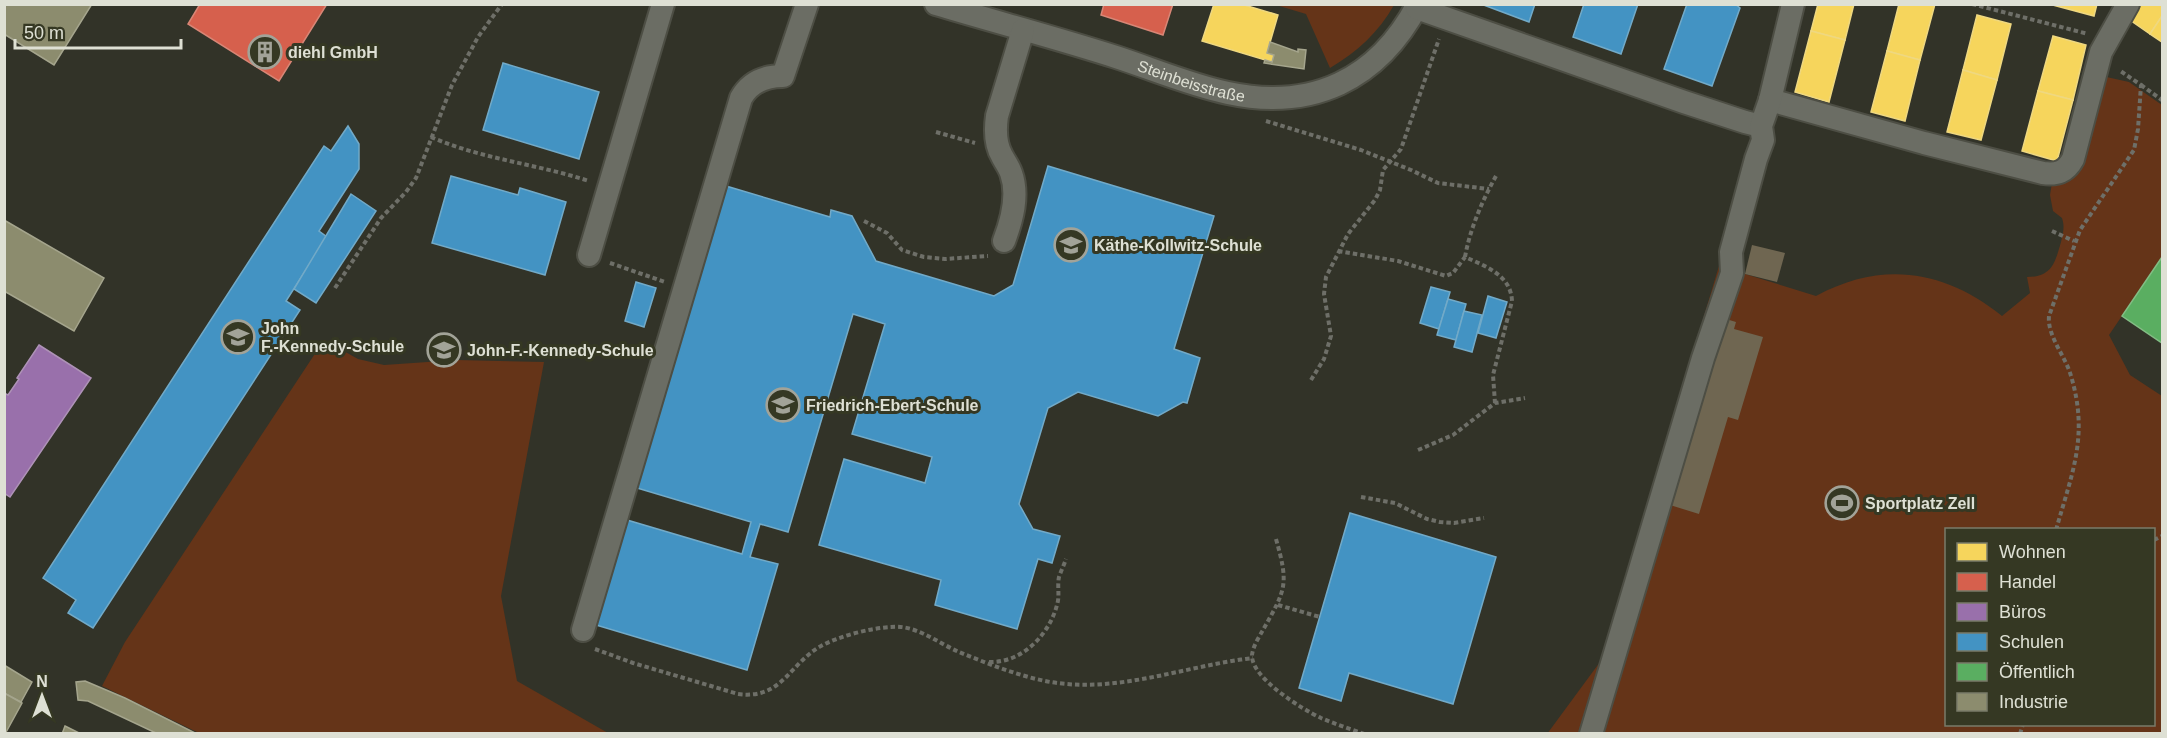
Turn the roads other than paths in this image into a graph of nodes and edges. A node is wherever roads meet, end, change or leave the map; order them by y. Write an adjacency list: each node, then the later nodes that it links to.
1 (663, 4): 11 (street)
2 (807, 4): 12 (street)
3 (936, 4): 7 (street, Steinbeisstraße)
4 (1793, 4): 8 (street)
5 (2128, 4): 8 (street)
6 (1417, 6): 7 (street, Steinbeisstraße); 9 (street)
7 (1023, 30): 10 (street)
8 (1770, 100): 9 (street)
9 (1761, 126): 13 (street)
10 (1004, 241)
11 (589, 255)
12 (583, 630)
13 (1591, 734)

